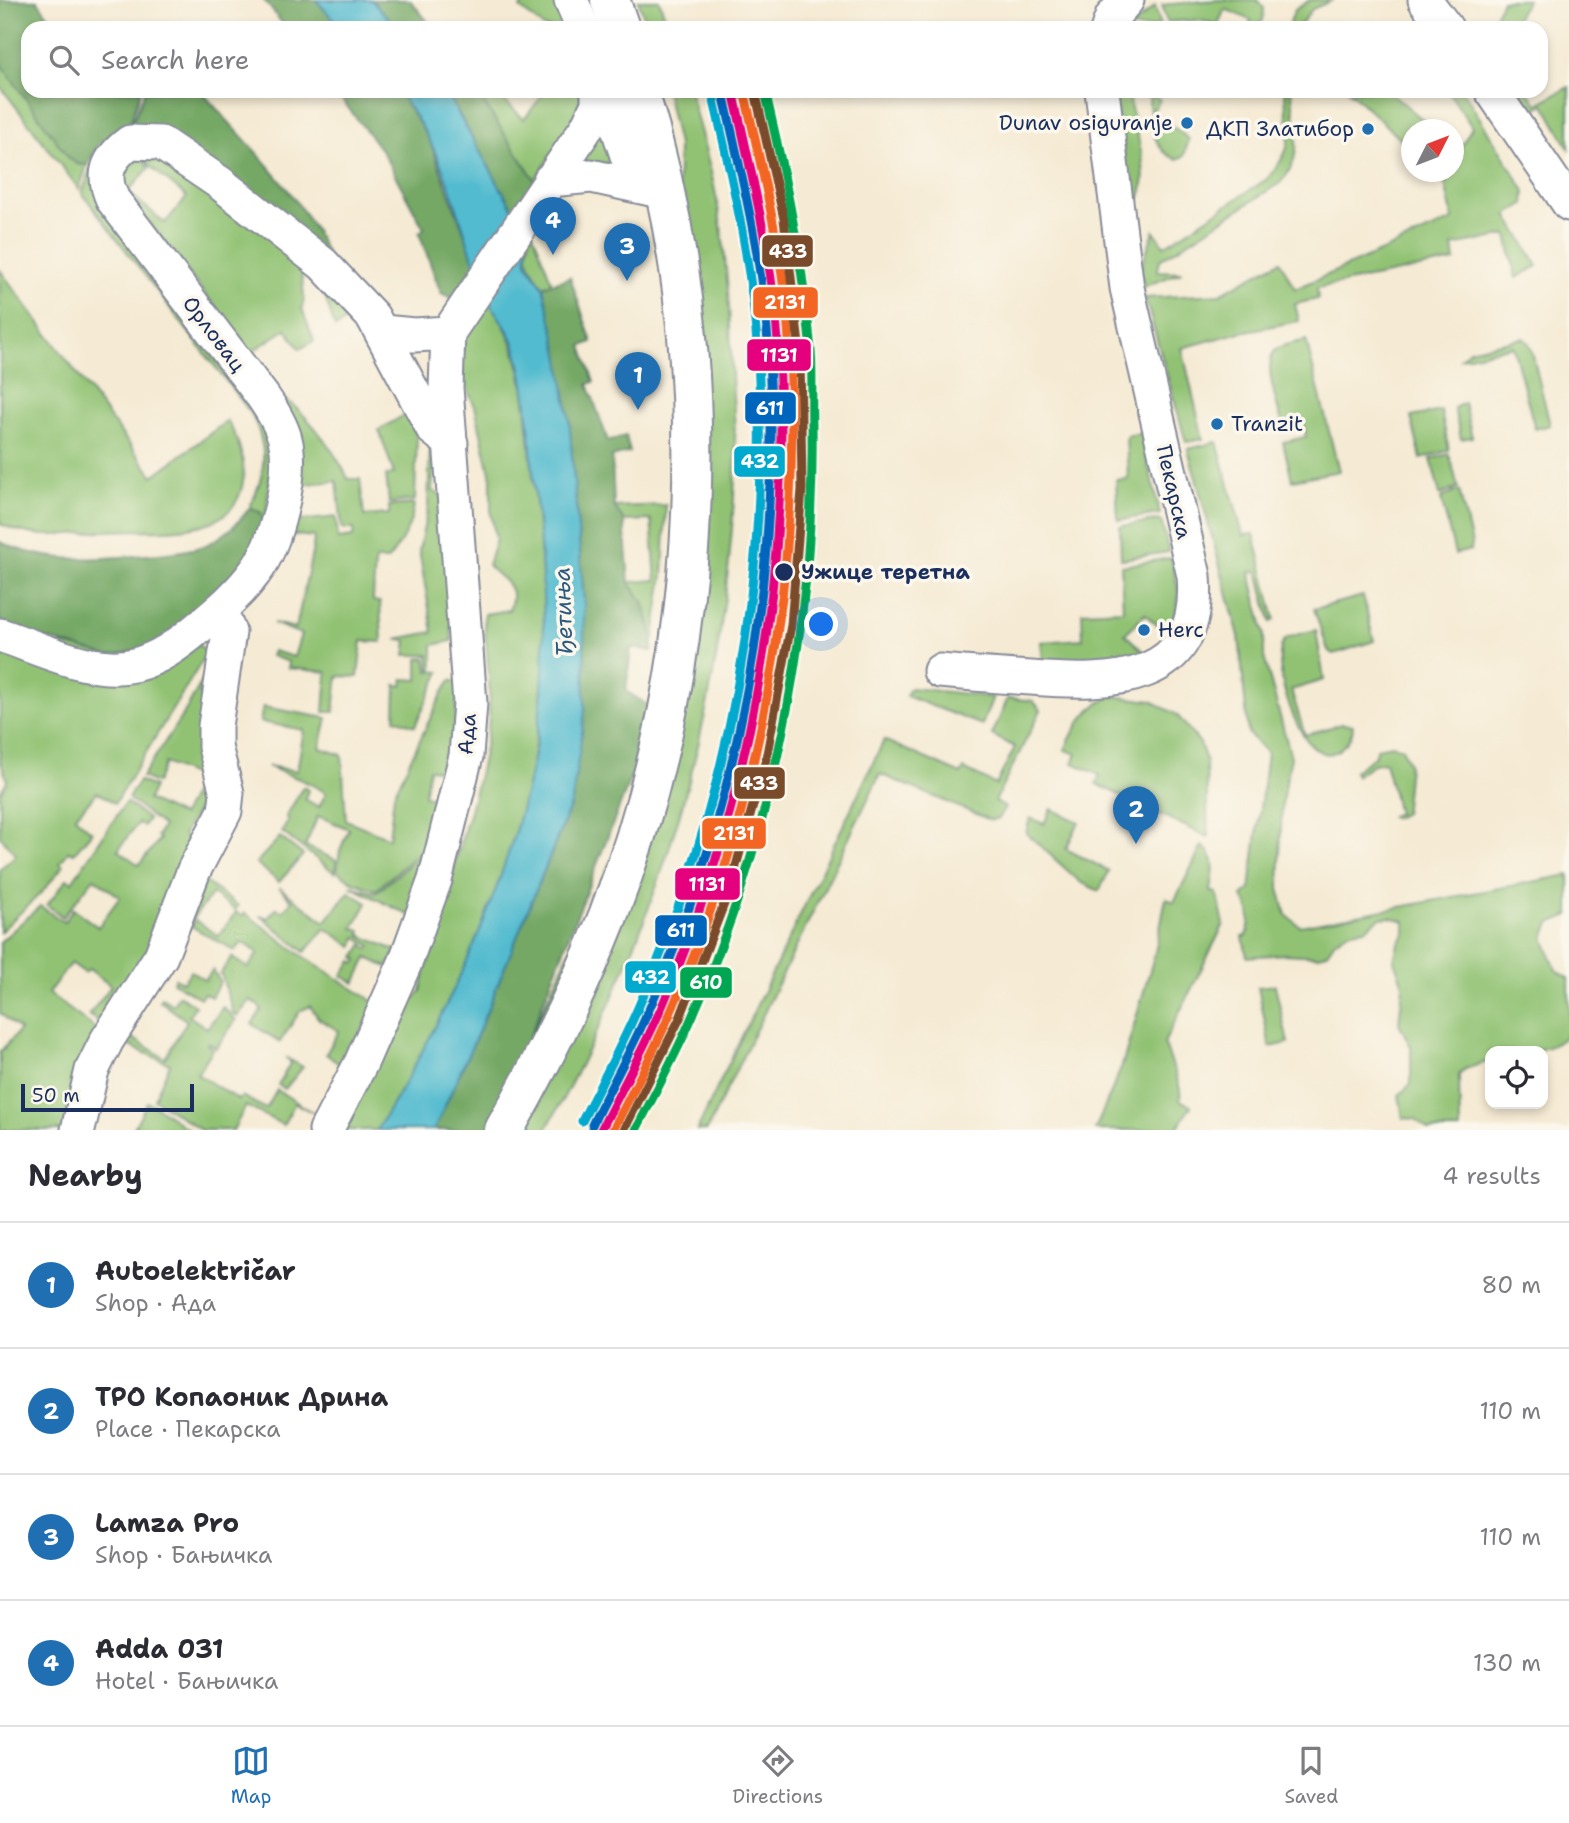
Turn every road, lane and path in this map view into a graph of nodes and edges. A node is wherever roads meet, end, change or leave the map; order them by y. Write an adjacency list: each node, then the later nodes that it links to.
1 (571, 0): 5 (street)
2 (610, 0): 6 (main road)
3 (1127, 0): 7 (street)
4 (1425, 0): 8 (street)
5 (580, 21)
6 (618, 21)
7 (1111, 21)
8 (1441, 21)
9 (597, 98): 14 (street)
10 (602, 98): 15 (street)
11 (640, 98): 15 (main road)
12 (1103, 98): 22 (street, Пекарска)
13 (1497, 98): 16 (street)
14 (550, 180): 15 (street); 17 (street)
15 (650, 189): 25 (main road)
16 (1569, 204)
17 (453, 324): 18 (street); 19 (street, Ада)
18 (383, 332): 19 (street, Орловац); 20 (street, Орловац)
19 (451, 443): 24 (street, Ада)
20 (220, 610): 21 (street, Орловац); 23 (street)
21 (0, 635)
22 (940, 671)
23 (78, 1130)
24 (326, 1130)
25 (504, 1130)

